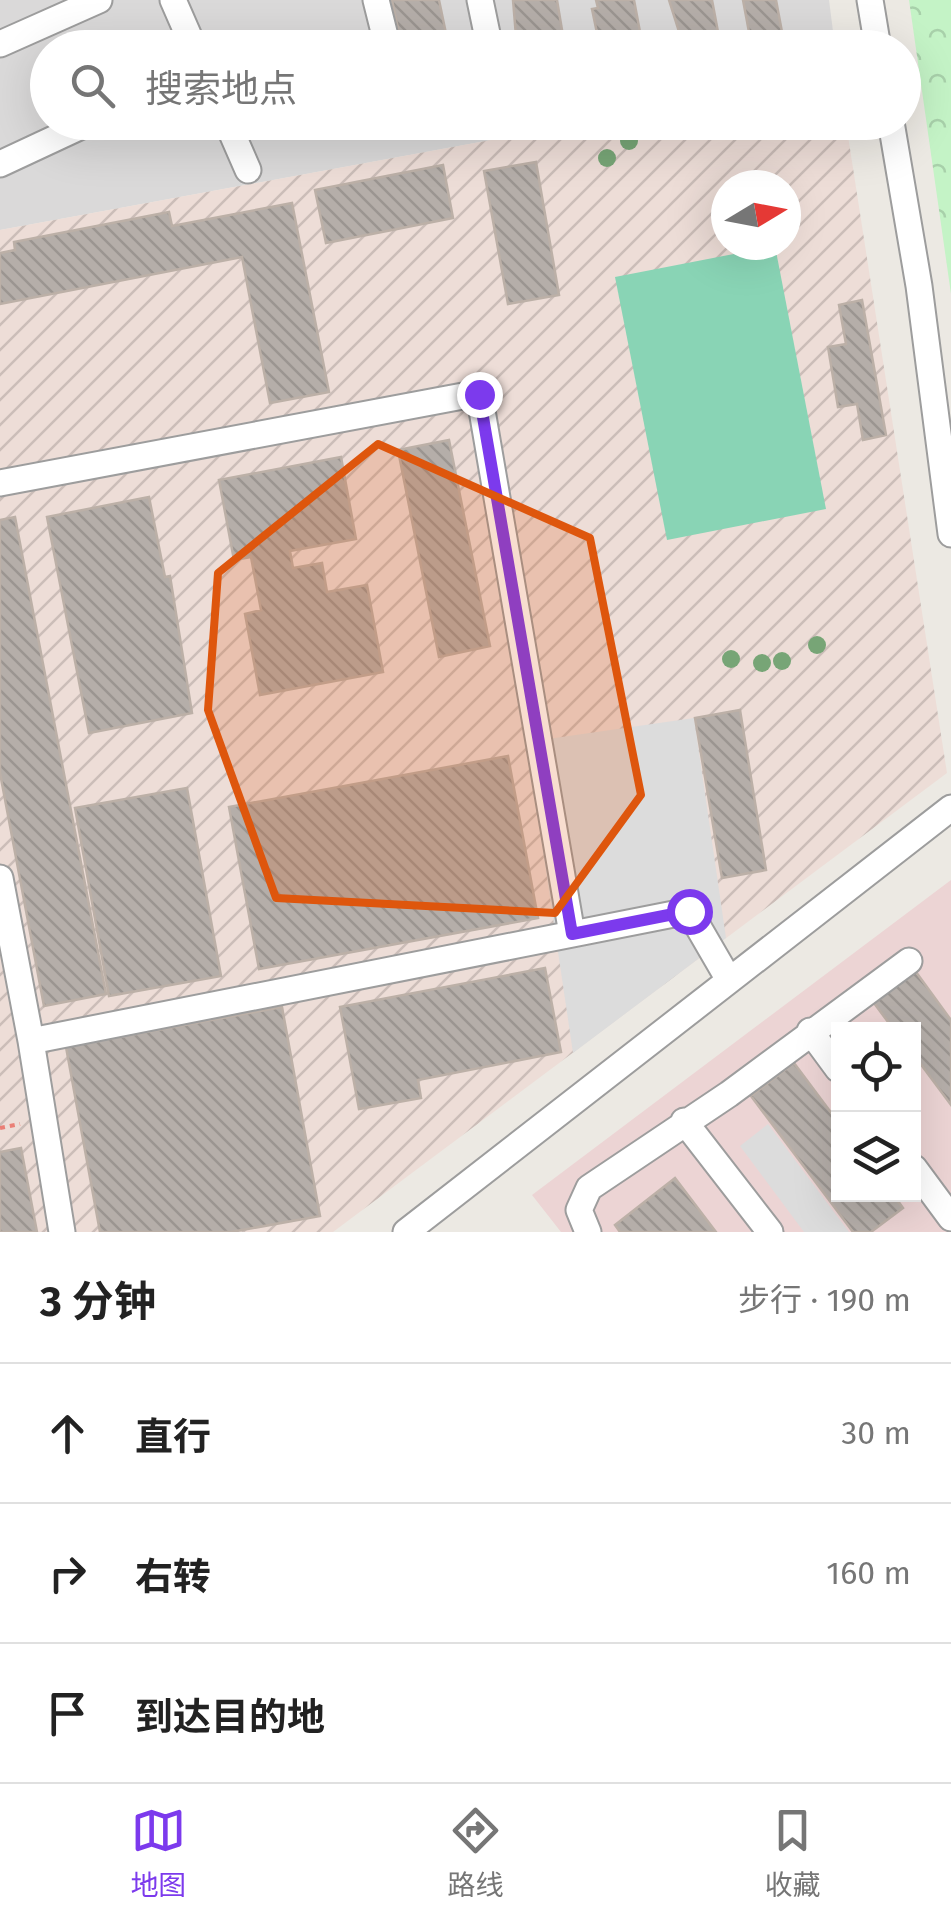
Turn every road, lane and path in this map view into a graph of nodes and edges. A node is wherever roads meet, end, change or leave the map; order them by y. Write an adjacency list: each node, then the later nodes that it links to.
1 (100, 0): 6 (street)
2 (173, 0): 7 (street)
3 (376, 0): 8 (street)
4 (480, 0): 9 (street)
5 (870, 0): 10 (street)
6 (32, 30)
7 (186, 30)
8 (384, 30)
9 (486, 30)
10 (875, 30)
11 (30, 31): 12 (street)
12 (0, 44)
13 (51, 140): 16 (street)
14 (235, 140): 17 (street)
15 (894, 140): 19 (street)
16 (0, 164)
17 (248, 170)
18 (0, 484): 22 (street)
19 (951, 534)
20 (951, 808): 24 (street)
21 (0, 878): 25 (street)
22 (572, 934): 24 (street); 27 (street)
23 (909, 962): 26 (street)
24 (730, 980): 33 (street)
25 (10, 986): 27 (street)
26 (810, 1031): 28 (street); 29 (street)
27 (30, 1041): 32 (street)
28 (831, 1060)
29 (684, 1122): 34 (street); 35 (street)
30 (921, 1177): 31 (street)
31 (951, 1218)
32 (62, 1232)
33 (406, 1232)
34 (588, 1232)
35 (770, 1232)

